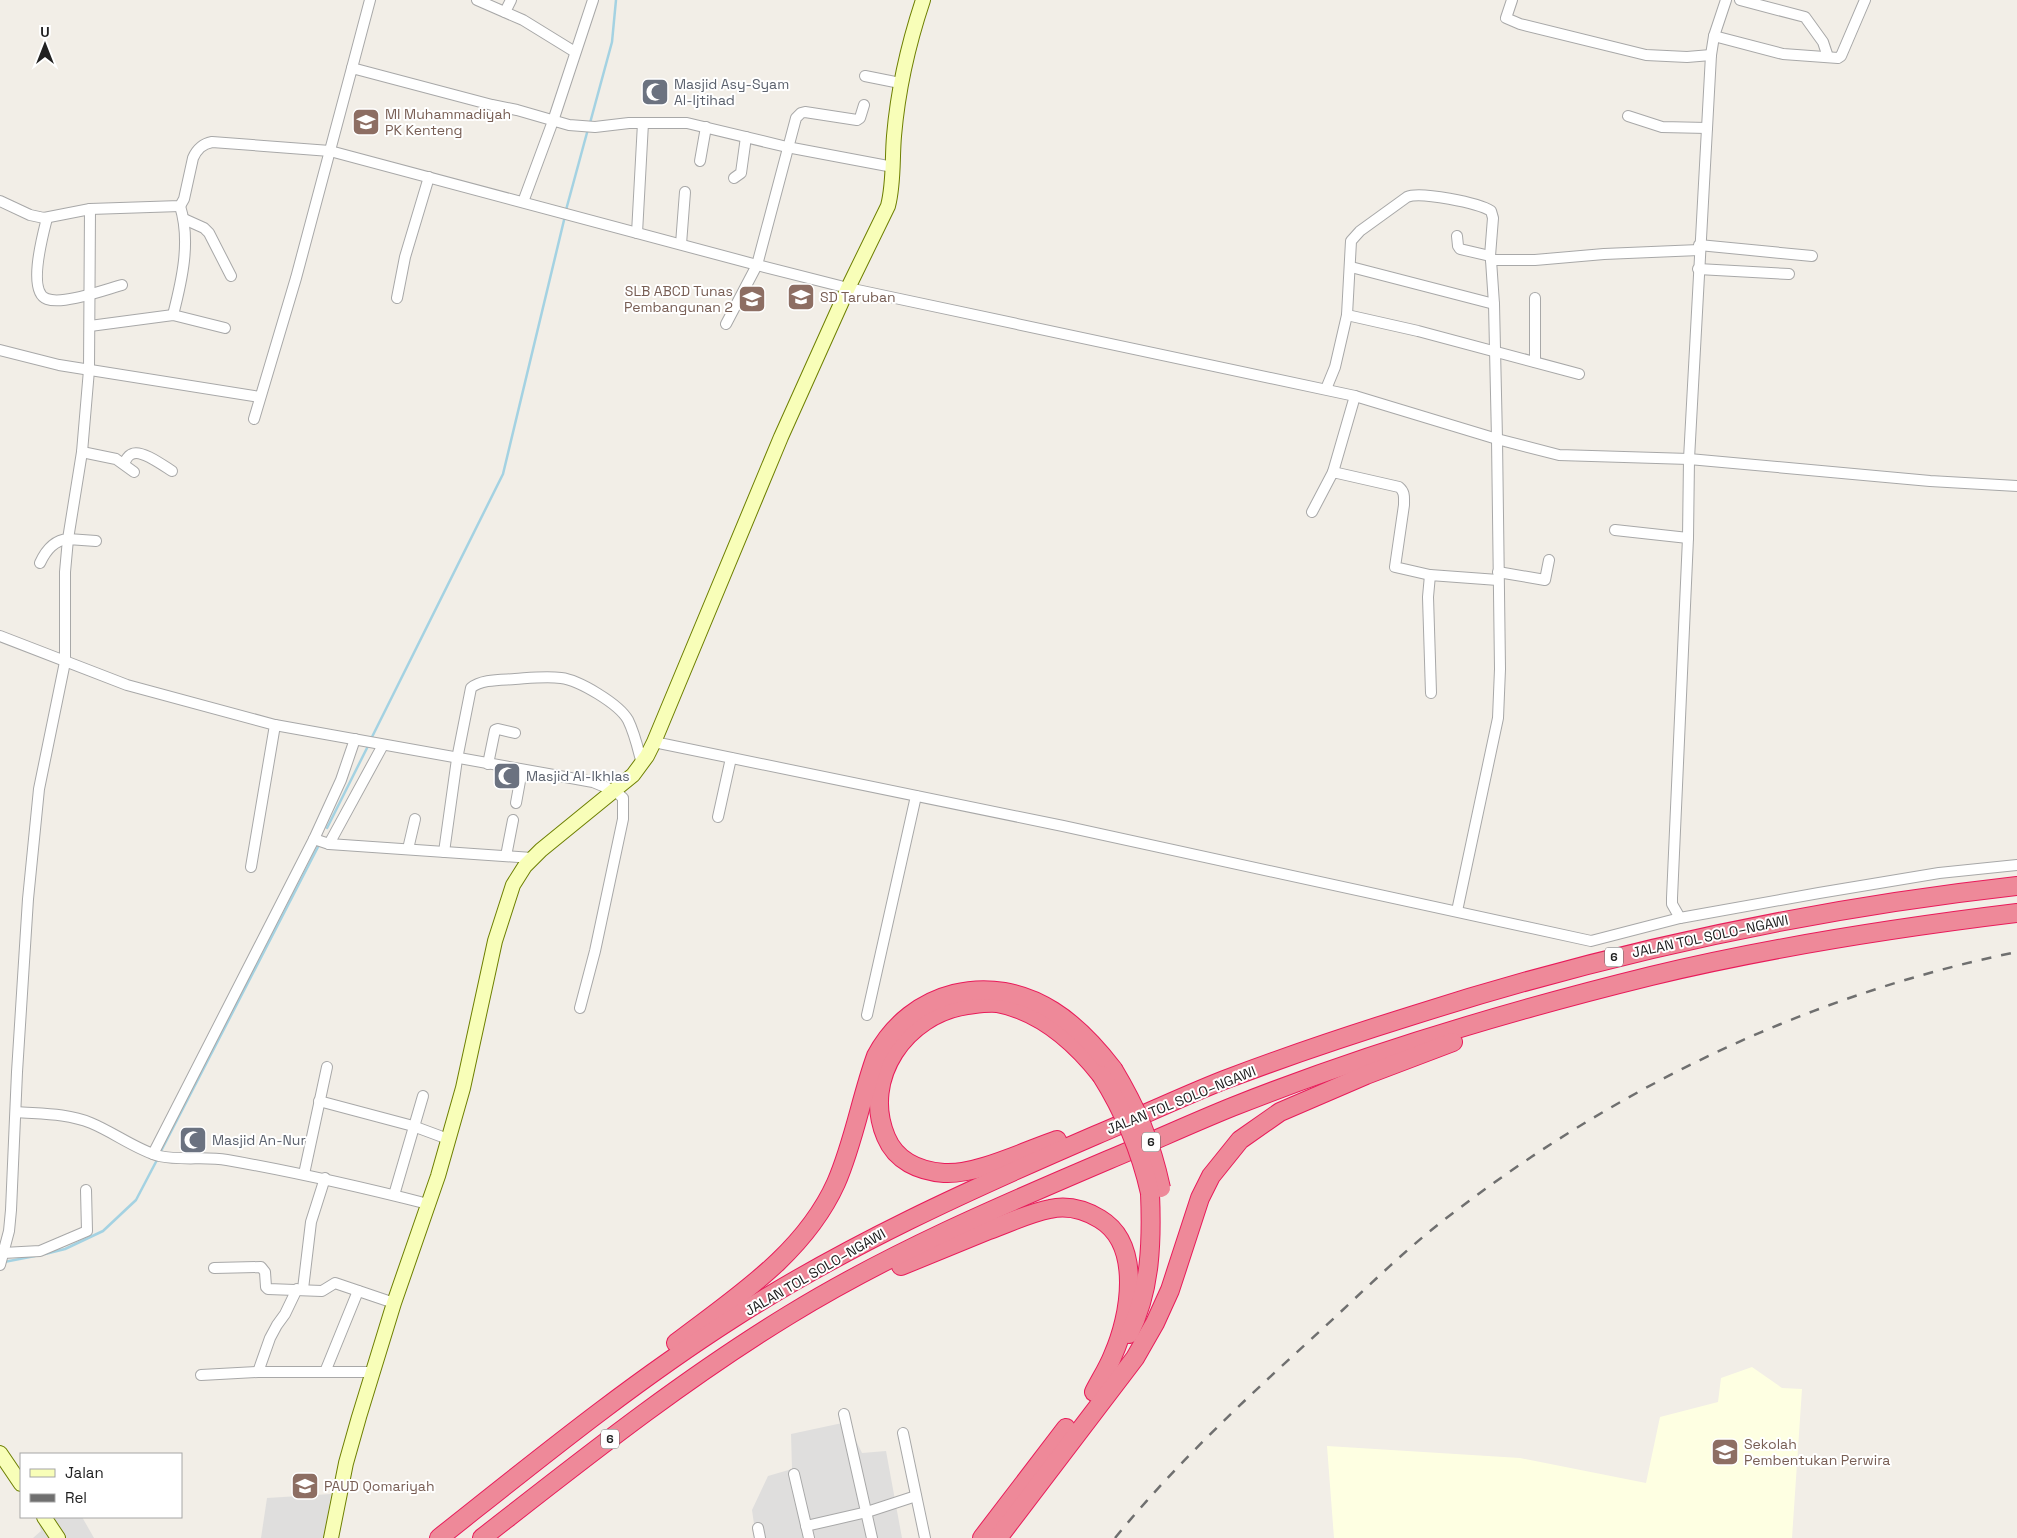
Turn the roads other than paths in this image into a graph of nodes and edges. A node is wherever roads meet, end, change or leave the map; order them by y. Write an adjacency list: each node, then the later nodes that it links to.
1 (370, 0): 15 (street)
2 (478, 0): 10 (street)
3 (511, 0): 10 (street)
4 (593, 0): 12 (street)
5 (923, 0): 17 (main road)
6 (1512, 0): 13 (street)
7 (1726, 0): 11 (street)
8 (1740, 0): 14 (street)
9 (1864, 0): 14 (street)
10 (505, 12): 12 (street)
11 (1714, 36): 13 (street); 14 (street)
12 (575, 52): 20 (street)
13 (1710, 55): 23 (street)
14 (1828, 57)
15 (352, 68): 20 (street); 26 (street)
16 (865, 76): 17 (street)
17 (900, 83): 28 (main road)
18 (864, 105): 25 (street)
19 (1628, 116): 23 (street)
20 (553, 121): 21 (street); 33 (street)
21 (643, 123): 22 (street); 38 (street)
22 (706, 127): 24 (street); 27 (street)
23 (1707, 128): 41 (street)
24 (746, 137): 25 (street); 30 (street)
25 (788, 147): 28 (street); 44 (street)
26 (330, 151): 29 (street); 34 (street); 67 (street)
27 (700, 161)
28 (893, 167): 50 (main road)
29 (429, 176): 33 (street); 52 (street)
30 (734, 178)
31 (685, 192): 40 (street)
32 (0, 201): 36 (street)
33 (523, 202): 38 (street)
34 (180, 206): 35 (street); 37 (street)
35 (90, 209): 36 (street); 51 (street)
36 (47, 218): 51 (street)
37 (184, 219): 48 (street); 55 (street)
38 (637, 233): 40 (street)
39 (1457, 236): 43 (street)
40 (681, 244): 44 (street)
41 (1699, 248): 42 (street); 43 (street); 46 (street)
42 (1812, 256)
43 (1491, 258): 45 (street); 54 (street)
44 (756, 265): 50 (street); 57 (street)
45 (1351, 267): 54 (street); 56 (street)
46 (1698, 270): 47 (street); 71 (street)
47 (1789, 274)
48 (231, 276)
49 (122, 285): 51 (street)
50 (848, 288): 65 (street); 92 (main road)
51 (89, 294): 58 (street)
52 (397, 298)
53 (1535, 298): 62 (street)
54 (1494, 304): 61 (street)
55 (173, 315): 58 (street); 59 (street)
56 (1347, 315): 61 (street); 65 (street)
57 (726, 324)
58 (90, 326): 63 (street)
59 (225, 328)
60 (0, 350): 63 (street)
61 (1494, 352): 62 (street); 69 (street)
62 (1534, 362): 64 (street)
63 (89, 370): 67 (street); 70 (street)
64 (1579, 374)
65 (1326, 389): 66 (street)
66 (1355, 396): 69 (street); 75 (street)
67 (260, 397): 68 (street)
68 (254, 419)
69 (1497, 440): 71 (street); 85 (street)
70 (82, 452): 72 (street); 80 (street)
71 (1689, 459): 76 (street); 79 (street)
72 (124, 463): 73 (street); 74 (street)
73 (172, 471)
74 (134, 472)
75 (1332, 472): 77 (street); 84 (street)
76 (2017, 486)
77 (1312, 512)
78 (1615, 530): 79 (street)
79 (1688, 538): 115 (street)
80 (68, 539): 81 (street); 83 (street); 87 (street)
81 (96, 541)
82 (1549, 560): 85 (street)
83 (40, 564)
84 (1430, 575): 85 (street); 88 (street)
85 (1498, 576): 113 (street)
86 (0, 636): 87 (street)
87 (65, 662): 89 (street); 124 (street)
88 (1431, 693)
89 (275, 725): 91 (street); 111 (street)
90 (515, 733): 96 (street)
91 (355, 739): 93 (street); 105 (street)
92 (654, 742): 95 (street); 97 (main road)
93 (380, 745): 94 (street); 105 (street)
94 (457, 758): 96 (street); 97 (street); 107 (street)
95 (731, 758): 100 (street); 102 (street)
96 (488, 764): 98 (street)
97 (642, 764): 99 (main road)
98 (522, 770): 99 (street); 101 (street)
99 (615, 791): 109 (main road); 117 (street)
100 (916, 796): 113 (street); 118 (street)
101 (516, 803)
102 (718, 817)
103 (415, 818): 106 (street)
104 (513, 820): 108 (street)
105 (321, 842): 106 (street); 127 (street)
106 (408, 849): 107 (street)
107 (444, 852): 108 (street)
108 (506, 856): 109 (street)
109 (532, 858): 126 (main road)
110 (2017, 865): 115 (street)
111 (251, 866)
112 (2017, 886): 121 (highway, JALAN TOL SOLO–NGAWI / 6)
113 (1457, 911): 115 (street)
114 (2017, 913): 116 (highway, JALAN TOL SOLO–NGAWI / 6)
115 (1680, 918)
116 (1583, 994): 138 (highway, JALAN TOL SOLO–NGAWI / 6); 143 (highway)
117 (580, 1008)
118 (867, 1014)
119 (327, 1067): 123 (street)
120 (1107, 1072): 121 (highway); 143 (highway, bridge); 145 (highway)
121 (1224, 1080): 145 (highway, JALAN TOL SOLO–NGAWI / 6)
122 (423, 1096): 125 (street)
123 (319, 1101): 125 (street); 128 (street)
124 (16, 1112): 127 (street); 133 (street)
125 (413, 1126): 126 (street); 131 (street)
126 (448, 1139): 132 (main road)
127 (155, 1154): 128 (street)
128 (304, 1174): 129 (street)
129 (325, 1178): 131 (street); 135 (street)
130 (86, 1190): 133 (street)
131 (394, 1195): 132 (street)
132 (428, 1204): 137 (main road)
133 (2, 1258)
134 (214, 1268): 135 (street)
135 (300, 1289): 136 (street); 139 (street)
136 (358, 1291): 137 (street); 140 (street)
137 (394, 1303): 141 (main road)
138 (742, 1344): 143 (highway); 157 (highway, JALAN TOL SOLO–NGAWI / 6)
139 (258, 1372): 140 (street); 142 (street)
140 (325, 1372): 141 (street)
141 (373, 1372): 155 (main road)
142 (201, 1375)
143 (1101, 1392): 161 (highway); 162 (highway)
144 (844, 1414): 151 (street)
145 (572, 1433): 156 (highway, JALAN TOL SOLO–NGAWI / 6)
146 (904, 1433): 150 (street)
147 (0, 1453): 149 (main road)
148 (794, 1474): 153 (street)
149 (20, 1483)
150 (916, 1496): 151 (street); 160 (street)
151 (867, 1512): 153 (street); 159 (street)
152 (45, 1518): 154 (main road)
153 (806, 1526): 158 (street)
154 (58, 1538)
155 (331, 1538)
156 (439, 1538)
157 (482, 1538)
158 (809, 1538)
159 (872, 1538)
160 (925, 1538)
161 (982, 1538)
162 (998, 1538)

